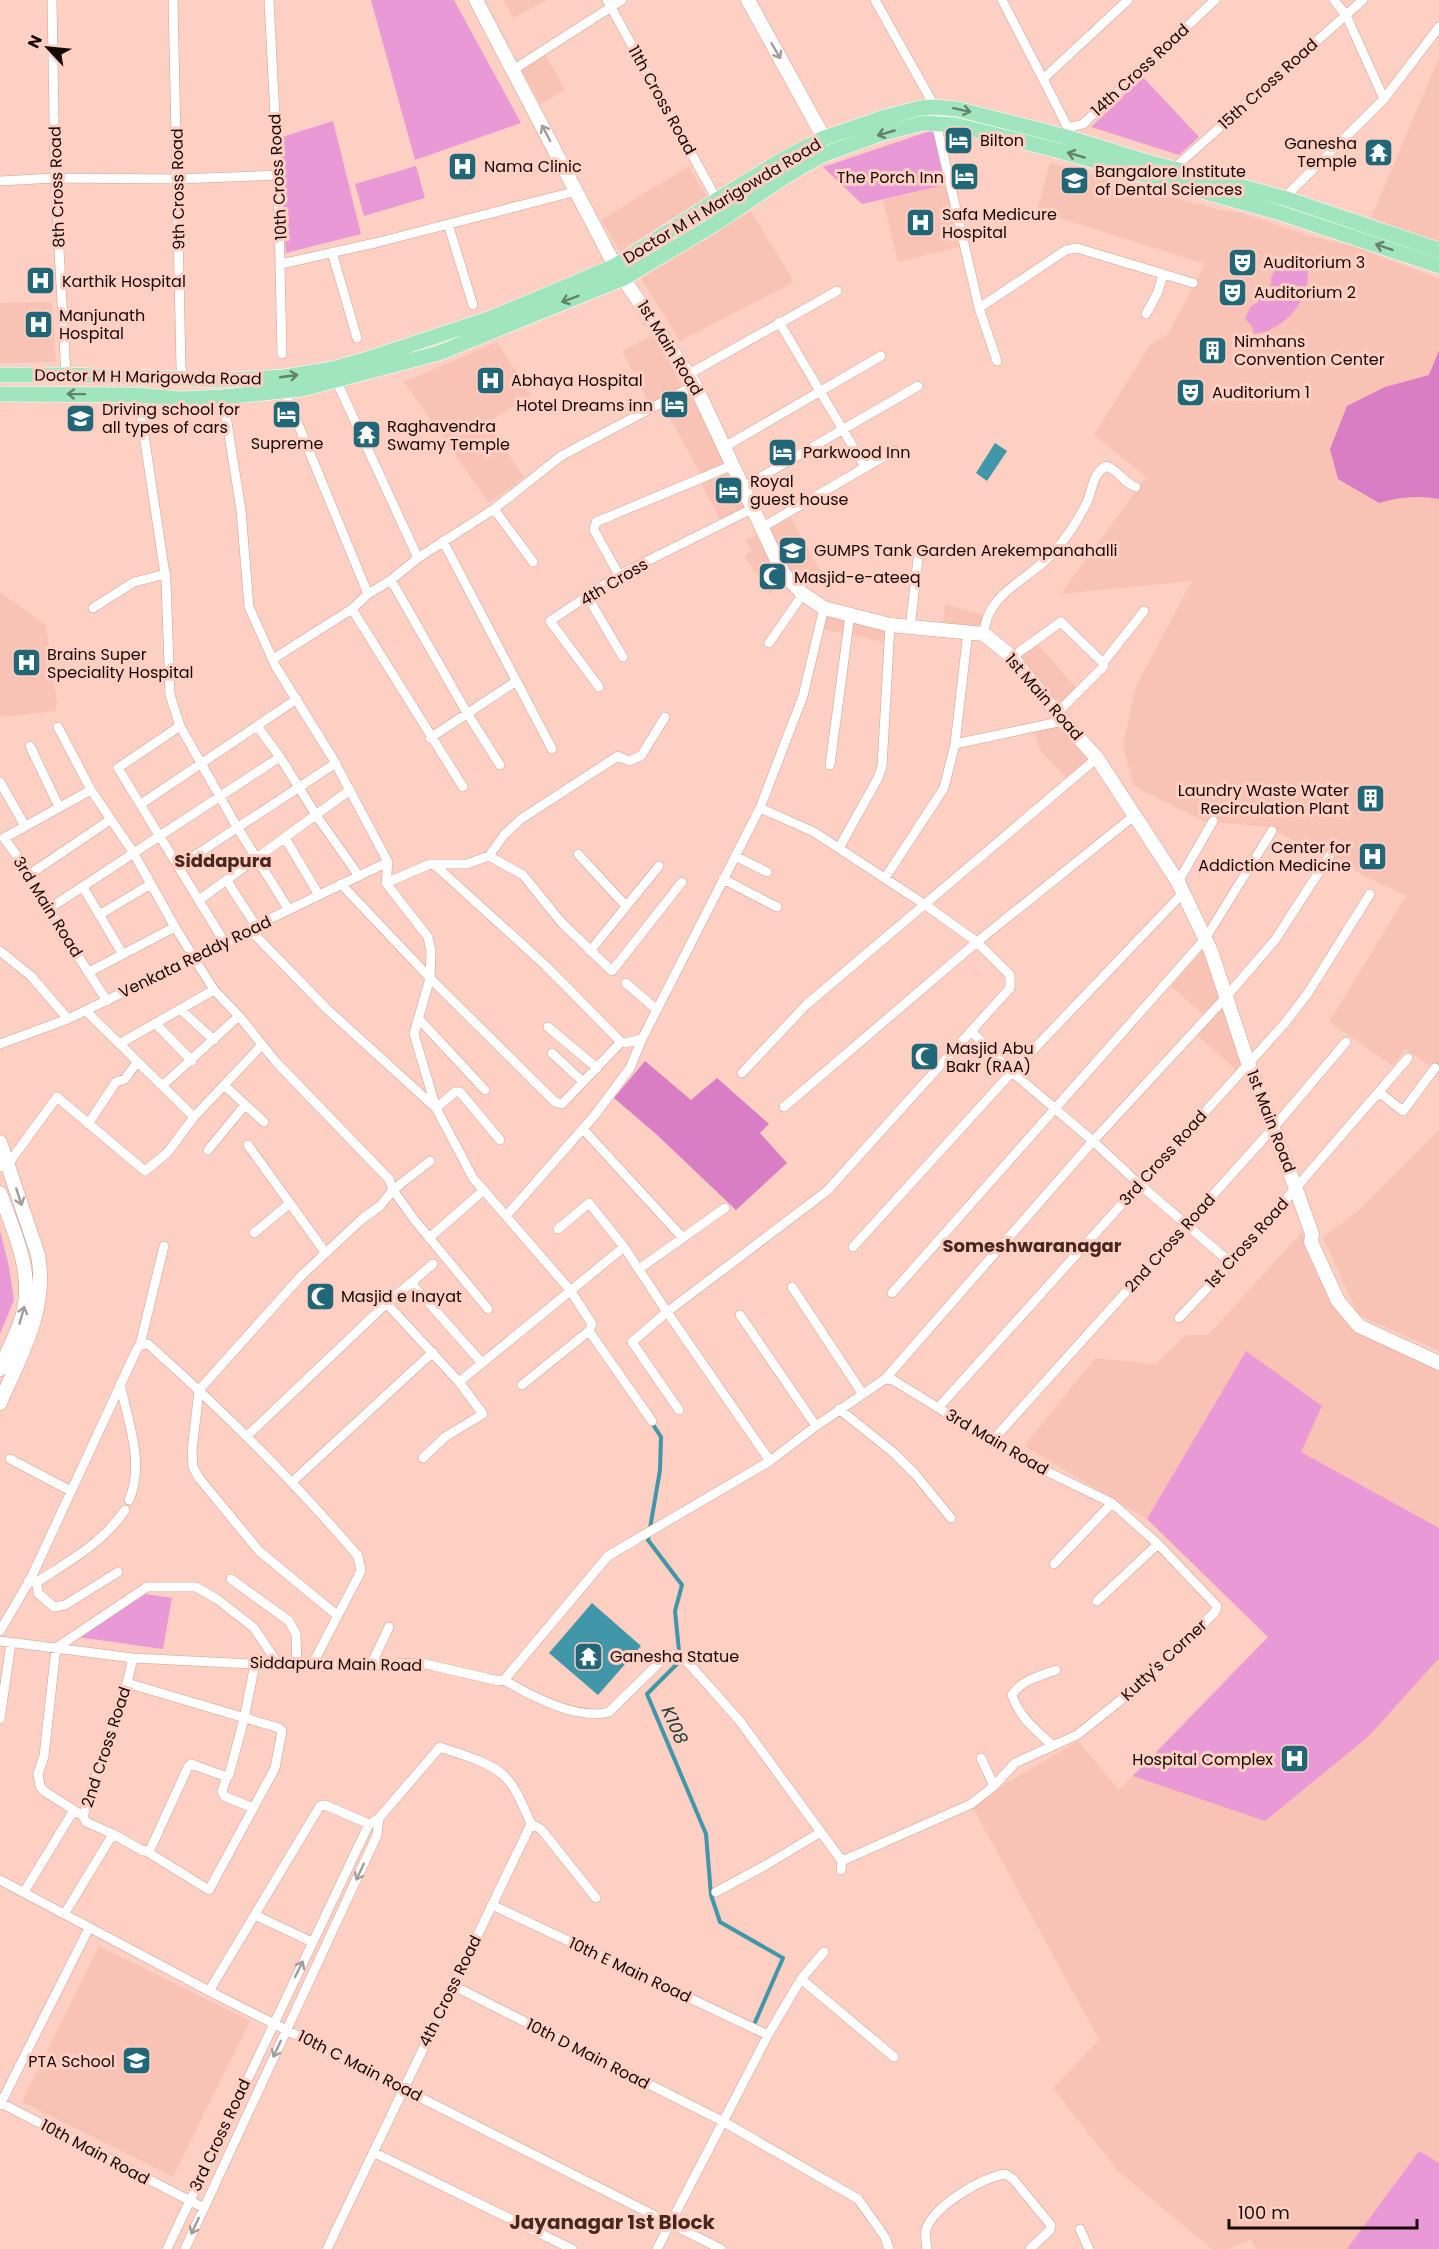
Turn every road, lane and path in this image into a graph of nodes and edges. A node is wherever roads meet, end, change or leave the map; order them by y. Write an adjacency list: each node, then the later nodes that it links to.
1 (52, 0): 25 (street, 8th Cross Road)
2 (173, 0): 26 (street, 9th Cross Road)
3 (269, 0): 24 (street, 10th Cross Road)
4 (476, 0): 16 (street)
5 (622, 0): 13 (street)
6 (747, 0): 22 (street, one-way to 22)
7 (875, 0): 19 (street)
8 (1128, 0): 17 (street)
9 (1215, 0): 21 (street, 14th Cross Road)
10 (1334, 0): 14 (street)
11 (1363, 0): 14 (street, 15th Cross Road)
12 (1004, 1): 17 (street)
13 (609, 3): 16 (street); 30 (street, 11th Cross Road)
14 (1346, 15): 18 (street); 23 (street, 15th Cross Road)
15 (1439, 27): 18 (street)
16 (513, 70): 28 (street, one-way to 16)
17 (1043, 79): 21 (street)
18 (1384, 99): 29 (street)
19 (935, 106): 21 (main road, Doctor M H Marigowda Road, one-way to 21); 22 (main road, Doctor M H Marigowda Road)
20 (936, 123): 35 (main road, Doctor M H Marigowda Road, one-way to 20); 36 (main road, Doctor M H Marigowda Road, one-way to 36); 41 (street)
21 (1066, 132): 23 (main road, Doctor M H Marigowda Road)
22 (824, 138): 30 (main road, Doctor M H Marigowda Road)
23 (1173, 169): 29 (main road, Doctor M H Marigowda Road)
24 (278, 175): 26 (street); 34 (street, 10th Cross Road)
25 (55, 178): 26 (street); 27 (street); 49 (street, 8th Cross Road)
26 (178, 179): 50 (street, 9th Cross Road)
27 (0, 181)
28 (577, 191): 31 (street); 36 (street)
29 (1284, 198): 32 (main road, Doctor M H Marigowda Road)
30 (717, 200): 36 (main road, Doctor M H Marigowda Road)
31 (448, 224): 33 (street); 40 (street)
32 (1439, 250)
33 (332, 252): 34 (street); 44 (street)
34 (281, 264): 45 (street, 10th Cross Road)
35 (1439, 266)
36 (620, 272): 50 (main road, Doctor M H Marigowda Road, one-way to 36); 51 (street, 1st Main Road); 52 (main road, Doctor M H Marigowda Road, one-way to 52)
37 (1163, 274): 38 (street); 41 (street); 42 (street)
38 (1193, 283)
39 (837, 291): 43 (street)
40 (473, 305)
41 (979, 308): 47 (street)
42 (1146, 314)
43 (780, 322): 51 (street); 55 (street)
44 (357, 338)
45 (282, 354)
46 (881, 356): 55 (street)
47 (997, 361)
48 (0, 375): 49 (main road, Doctor M H Marigowda Road)
49 (66, 375): 50 (main road, Doctor M H Marigowda Road)
50 (183, 378)
51 (692, 379): 60 (street, 1st Main Road); 67 (street)
52 (336, 380): 54 (main road, Doctor M H Marigowda Road); 71 (street)
53 (918, 386): 59 (street)
54 (284, 390): 58 (main road, Doctor M H Marigowda Road); 76 (street)
55 (821, 390): 59 (street); 60 (street)
56 (0, 394): 57 (main road, Doctor M H Marigowda Road, one-way to 56)
57 (138, 395): 58 (main road, Doctor M H Marigowda Road); 73 (street)
58 (223, 397): 91 (street)
59 (843, 429): 63 (street); 65 (street)
60 (726, 446): 62 (street, 1st Main Road)
61 (896, 450): 63 (street)
62 (733, 465): 65 (street, 1st Main Road); 74 (street)
63 (865, 467): 68 (street)
64 (1136, 487): 87 (street)
65 (742, 488): 66 (street, 1st Main Road)
66 (752, 509): 68 (street, 1st Main Road); 74 (street, 4th Cross)
67 (494, 510): 69 (street); 72 (street)
68 (760, 528): 77 (street, 1st Main Road)
69 (443, 541): 71 (street); 93 (street)
70 (919, 550): 85 (street)
71 (418, 558): 75 (street)
72 (533, 562)
73 (166, 574): 79 (street); 99 (street)
74 (619, 575): 78 (street, 4th Cross)
75 (391, 580): 76 (street); 96 (street)
76 (368, 594): 81 (street)
77 (803, 594): 80 (street, 1st Main Road); 88 (street)
78 (587, 596): 89 (street); 94 (street, 4th Cross)
79 (93, 608)
80 (824, 608): 83 (street, 1st Main Road); 120 (street)
81 (352, 609): 91 (street); 102 (street)
82 (1144, 611): 92 (street)
83 (850, 615): 84 (street, 1st Main Road); 111 (street)
84 (890, 625): 85 (street, 1st Main Road); 130 (street)
85 (910, 627): 86 (street, 1st Main Road)
86 (968, 631): 87 (street, 1st Main Road); 103 (street)
87 (984, 634): 90 (street, 1st Main Road)
88 (769, 644)
89 (622, 657)
90 (1012, 657): 92 (street); 98 (street, 1st Main Road)
91 (273, 659): 95 (street)
92 (1103, 663): 98 (street)
93 (515, 682): 96 (street); 105 (street)
94 (599, 687)
95 (297, 699): 100 (street); 108 (street)
96 (467, 713): 102 (street); 110 (street)
97 (665, 717): 134 (street)
98 (1060, 717): 103 (street); 107 (street, 1st Main Road)
99 (180, 726): 109 (street); 118 (street)
100 (257, 726): 106 (street); 109 (street)
101 (58, 727): 115 (street)
102 (430, 738): 113 (street)
103 (955, 744): 144 (street)
104 (30, 746): 119 (street)
105 (552, 750)
106 (280, 757): 114 (street); 117 (street)
107 (1097, 758): 122 (street, 1st Main Road); 156 (street)
108 (336, 763): 114 (street); 116 (street)
109 (201, 764): 117 (street); 118 (street)
110 (500, 765)
111 (830, 765)
112 (0, 782): 125 (street)
113 (463, 787)
114 (299, 788): 121 (street); 126 (street)
115 (91, 790): 119 (street, 3rd Main Road); 123 (street)
116 (350, 790): 121 (street); 137 (street)
117 (221, 797): 126 (street); 128 (street)
118 (141, 804): 128 (street)
119 (59, 807): 125 (street, 3rd Main Road)
120 (760, 808): 130 (street); 135 (street)
121 (316, 815): 129 (street); 143 (street)
122 (1135, 815): 152 (street, 1st Main Road); 165 (street)
123 (110, 820): 131 (street); 142 (street)
124 (1214, 821): 152 (street)
125 (26, 826): 142 (street, 3rd Main Road)
126 (237, 827): 136 (street); 139 (street)
127 (1272, 831): 164 (street)
128 (160, 836): 131 (street); 139 (street)
129 (285, 838): 136 (street); 154 (street)
130 (839, 849): 144 (street)
131 (133, 852): 149 (street); 151 (street)
132 (578, 854): 157 (street)
133 (1330, 855): 175 (street)
134 (489, 856): 138 (street); 168 (street)
135 (735, 856): 141 (street); 145 (street)
136 (257, 859): 146 (street); 160 (street)
137 (388, 862): 143 (street, Venkata Reddy Road); 148 (street)
138 (430, 864): 148 (street); 188 (street)
139 (179, 866): 155 (street)
140 (659, 866): 157 (street)
141 (767, 872)
142 (30, 874): 159 (street, 3rd Main Road)
143 (359, 876): 150 (street, Venkata Reddy Road)
144 (885, 878): 156 (street)
145 (723, 879): 158 (street); 178 (street)
146 (227, 881): 155 (street); 163 (street)
147 (682, 882): 168 (street)
148 (386, 883): 172 (street)
149 (151, 884): 161 (street); 162 (street)
150 (341, 884): 154 (street, Venkata Reddy Road); 172 (street)
151 (83, 887): 159 (street); 161 (street)
152 (1180, 888): 164 (street, 1st Main Road); 200 (street)
153 (1370, 894): 197 (street, 3rd Cross Road)
154 (319, 895): 160 (street, Venkata Reddy Road)
155 (199, 900): 166 (street)
156 (924, 904): 165 (street); 201 (street)
157 (626, 906): 168 (street)
158 (777, 907)
159 (50, 908): 171 (street, 3rd Main Road)
160 (289, 910): 163 (street, Venkata Reddy Road)
161 (99, 915): 169 (street)
162 (175, 927): 169 (street); 170 (street)
163 (253, 927): 166 (street, Venkata Reddy Road); 209 (street)
164 (1205, 939): 175 (street, 1st Main Road); 210 (street)
165 (977, 942): 185 (street); 208 (street)
166 (225, 943): 170 (street, Venkata Reddy Road)
167 (0, 951): 182 (street)
168 (590, 951)
169 (122, 953): 171 (street)
170 (193, 957): 174 (street); 176 (street, Venkata Reddy Road)
171 (89, 972): 176 (street, 3rd Main Road)
172 (430, 978): 181 (street); 202 (street)
173 (626, 982): 178 (street)
174 (214, 990): 177 (street); 180 (street)
175 (1226, 997): 197 (street, 1st Main Road); 217 (street)
176 (107, 1000): 179 (street, Venkata Reddy Road)
177 (180, 1010): 183 (street); 187 (street)
178 (657, 1010): 186 (street)
179 (86, 1011): 182 (street, Venkata Reddy Road); 191 (street)
180 (239, 1016): 187 (street); 192 (street)
181 (418, 1018): 205 (street); 209 (street)
182 (68, 1020): 190 (street, Venkata Reddy Road)
183 (155, 1023): 191 (street); 195 (street)
184 (548, 1027): 198 (street)
185 (971, 1031): 200 (street); 250 (street)
186 (642, 1039): 188 (street); 215 (street)
187 (214, 1040): 195 (street)
188 (621, 1041): 198 (street)
189 (1346, 1042): 214 (street, 2nd Cross Road)
190 (0, 1044)
191 (119, 1044): 196 (street)
192 (261, 1046): 203 (street); 225 (street)
193 (552, 1053): 202 (street)
194 (1408, 1058): 206 (street, 1st Cross Road)
195 (192, 1061): 204 (street)
196 (137, 1062): 204 (street); 213 (street)
197 (1248, 1063): 214 (street, 1st Main Road); 223 (street, 3rd Cross Road)
198 (597, 1068): 202 (street)
199 (1435, 1068): 206 (street)
200 (1012, 1072): 210 (street); 239 (street)
201 (742, 1073)
202 (584, 1082)
203 (224, 1085): 207 (street); 211 (street)
204 (162, 1086): 211 (street)
205 (485, 1090)
206 (1380, 1093): 224 (street, 1st Cross Road)
207 (245, 1105): 212 (street); 220 (street)
208 (784, 1107)
209 (436, 1108): 216 (street); 226 (street)
210 (1055, 1108): 217 (street); 247 (street)
211 (194, 1117): 213 (street)
212 (264, 1122)
213 (88, 1124): 222 (street)
214 (1274, 1127): 224 (street, 1st Main Road); 231 (street, 2nd Cross Road)
215 (583, 1129): 230 (street); 236 (street)
216 (500, 1140)
217 (1094, 1141): 223 (street); 260 (street)
218 (0, 1142): 222 (street)
219 (248, 1145): 228 (street)
220 (208, 1150)
221 (430, 1161): 225 (street)
222 (4, 1166): 266 (street, one-way to 266)
223 (1139, 1184): 231 (street); 267 (street, 3rd Cross Road)
224 (1296, 1188): 234 (street, 1st Main Road); 241 (street, 1st Cross Road)
225 (393, 1190): 235 (street); 240 (street)
226 (484, 1190): 230 (street); 235 (street)
227 (0, 1193): 259 (street, one-way to 227)
228 (289, 1204): 233 (street); 240 (street)
229 (725, 1208): 236 (street)
230 (506, 1216): 246 (street)
231 (1186, 1225): 241 (street); 273 (street, 2nd Cross Road)
232 (558, 1229): 238 (street)
233 (254, 1233)
234 (1312, 1233): 256 (street); 258 (street)
235 (429, 1238): 249 (street)
236 (683, 1238): 243 (street)
237 (164, 1246): 254 (street)
238 (624, 1247): 243 (street); 246 (street)
239 (853, 1247)
240 (325, 1252): 264 (street)
241 (1231, 1263): 252 (street, 1st Cross Road)
242 (433, 1264): 272 (street)
243 (639, 1269): 250 (street)
244 (412, 1284): 257 (street)
245 (792, 1287): 265 (street)
246 (570, 1290): 253 (street); 257 (street)
247 (892, 1293)
248 (389, 1306): 255 (street)
249 (488, 1309)
250 (667, 1312): 269 (street); 276 (street)
251 (740, 1316): 271 (street)
252 (1179, 1318)
253 (588, 1331): 263 (street); 270 (street)
254 (140, 1345): 262 (street); 264 (street)
255 (433, 1352): 261 (street); 277 (street)
256 (1439, 1357)
257 (482, 1363): 261 (street)
258 (1439, 1363)
259 (0, 1369)
260 (885, 1379): 265 (street); 267 (street, 3rd Main Road)
261 (459, 1382): 274 (street)
262 (120, 1384): 278 (street); 279 (street)
263 (522, 1385)
264 (200, 1390): 272 (street); 289 (street)
265 (862, 1393): 268 (street)
266 (0, 1403)
267 (938, 1408): 273 (street, 3rd Main Road)
268 (839, 1409): 271 (street); 282 (street)
269 (680, 1410)
270 (652, 1421)
271 (816, 1426): 276 (street)
272 (247, 1436): 277 (street)
273 (992, 1442): 280 (street, 3rd Main Road)
274 (423, 1458)
275 (10, 1460): 278 (street)
276 (770, 1461): 302 (street)
277 (292, 1482): 289 (street)
278 (71, 1491): 287 (street)
279 (129, 1500)
280 (1112, 1503): 283 (street, Kutty's Corner); 284 (street)
281 (125, 1510): 287 (street)
282 (951, 1518)
283 (1158, 1544): 288 (street); 306 (street, Kutty's Corner)
284 (1054, 1564)
285 (118, 1572): 287 (street)
286 (231, 1580): 299 (street)
287 (32, 1582): 291 (street)
288 (1097, 1601)
289 (338, 1616): 300 (street)
290 (389, 1627): 298 (street)
291 (0, 1631)
292 (0, 1641): 293 (street, Siddapura Main Road)
293 (11, 1642): 294 (street, Siddapura Main Road); 304 (street)
294 (56, 1648): 295 (street, Siddapura Main Road); 297 (street); 311 (street)
295 (133, 1658): 296 (street, Siddapura Main Road); 303 (street, 2nd Cross Road)
296 (255, 1664): 297 (street, Siddapura Main Road); 305 (street)
297 (278, 1664): 299 (street, Siddapura Main Road)
298 (371, 1665): 300 (street, Siddapura Main Road); 302 (street, Siddapura Main Road)
299 (297, 1666): 300 (street, Siddapura Main Road)
300 (311, 1667)
301 (1056, 1670): 306 (street)
302 (504, 1680): 315 (street)
303 (127, 1683): 305 (street); 311 (street, 2nd Cross Road)
304 (0, 1719)
305 (244, 1719): 308 (street); 310 (street)
306 (1053, 1746): 309 (street)
307 (981, 1758): 309 (street)
308 (227, 1777): 310 (street); 317 (street)
309 (994, 1786): 315 (street)
310 (253, 1808): 317 (street, 2nd Cross Road)
311 (79, 1813): 316 (street, 2nd Cross Road); 319 (street)
312 (379, 1818): 313 (street); 314 (street); 332 (street, one-way to 332)
313 (369, 1824): 324 (street); 326 (street, 3rd Cross Road)
314 (531, 1824): 321 (street); 322 (street, 4th Cross Road)
315 (821, 1832): 320 (street)
316 (113, 1834): 317 (street, 2nd Cross Road); 323 (street)
317 (146, 1851)
318 (0, 1880): 319 (street, 10th C Main Road)
319 (24, 1892): 323 (street, 10th C Main Road)
320 (716, 1892)
321 (596, 1898)
322 (492, 1905): 329 (street, 4th Cross Road); 333 (street, 10th E Main Road)
323 (65, 1913): 325 (street, 10th C Main Road)
324 (255, 1915): 326 (street); 330 (street)
325 (89, 1928): 330 (street, 10th C Main Road); 336 (street)
326 (312, 1941): 331 (street, 3rd Cross Road, one-way to 326)
327 (824, 1952): 328 (street)
328 (801, 1979): 333 (street); 334 (street)
329 (452, 1985): 335 (street, 4th Cross Road); 337 (street, 10th D Main Road)
330 (209, 1991): 331 (street, 10th C Main Road)
331 (273, 2021): 332 (street, 10th C Main Road); 339 (street, 3rd Cross Road)
332 (286, 2028): 335 (street, 10th C Main Road); 340 (street, one-way to 340)
333 (768, 2035): 337 (street)
334 (894, 2057)
335 (404, 2088): 338 (street, 4th Cross Road); 341 (street, 10th C Main Road)
336 (1, 2104): 339 (street, 10th Main Road)
337 (724, 2122): 341 (street); 349 (street, 10th D Main Road)
338 (373, 2152): 345 (street, 4th Cross Road); 346 (street)
339 (190, 2201): 340 (street, 10th Main Road); 343 (street, 3rd Cross Road)
340 (204, 2208): 344 (street, one-way to 344)
341 (670, 2223): 347 (street); 348 (street, 10th C Main Road)
342 (1080, 2229): 352 (street)
343 (167, 2249)
344 (184, 2249)
345 (327, 2249)
346 (572, 2249)
347 (657, 2249)
348 (721, 2249)
349 (889, 2249)
350 (927, 2249): 351 (street)
351 (1030, 2249)
352 (1089, 2249)

